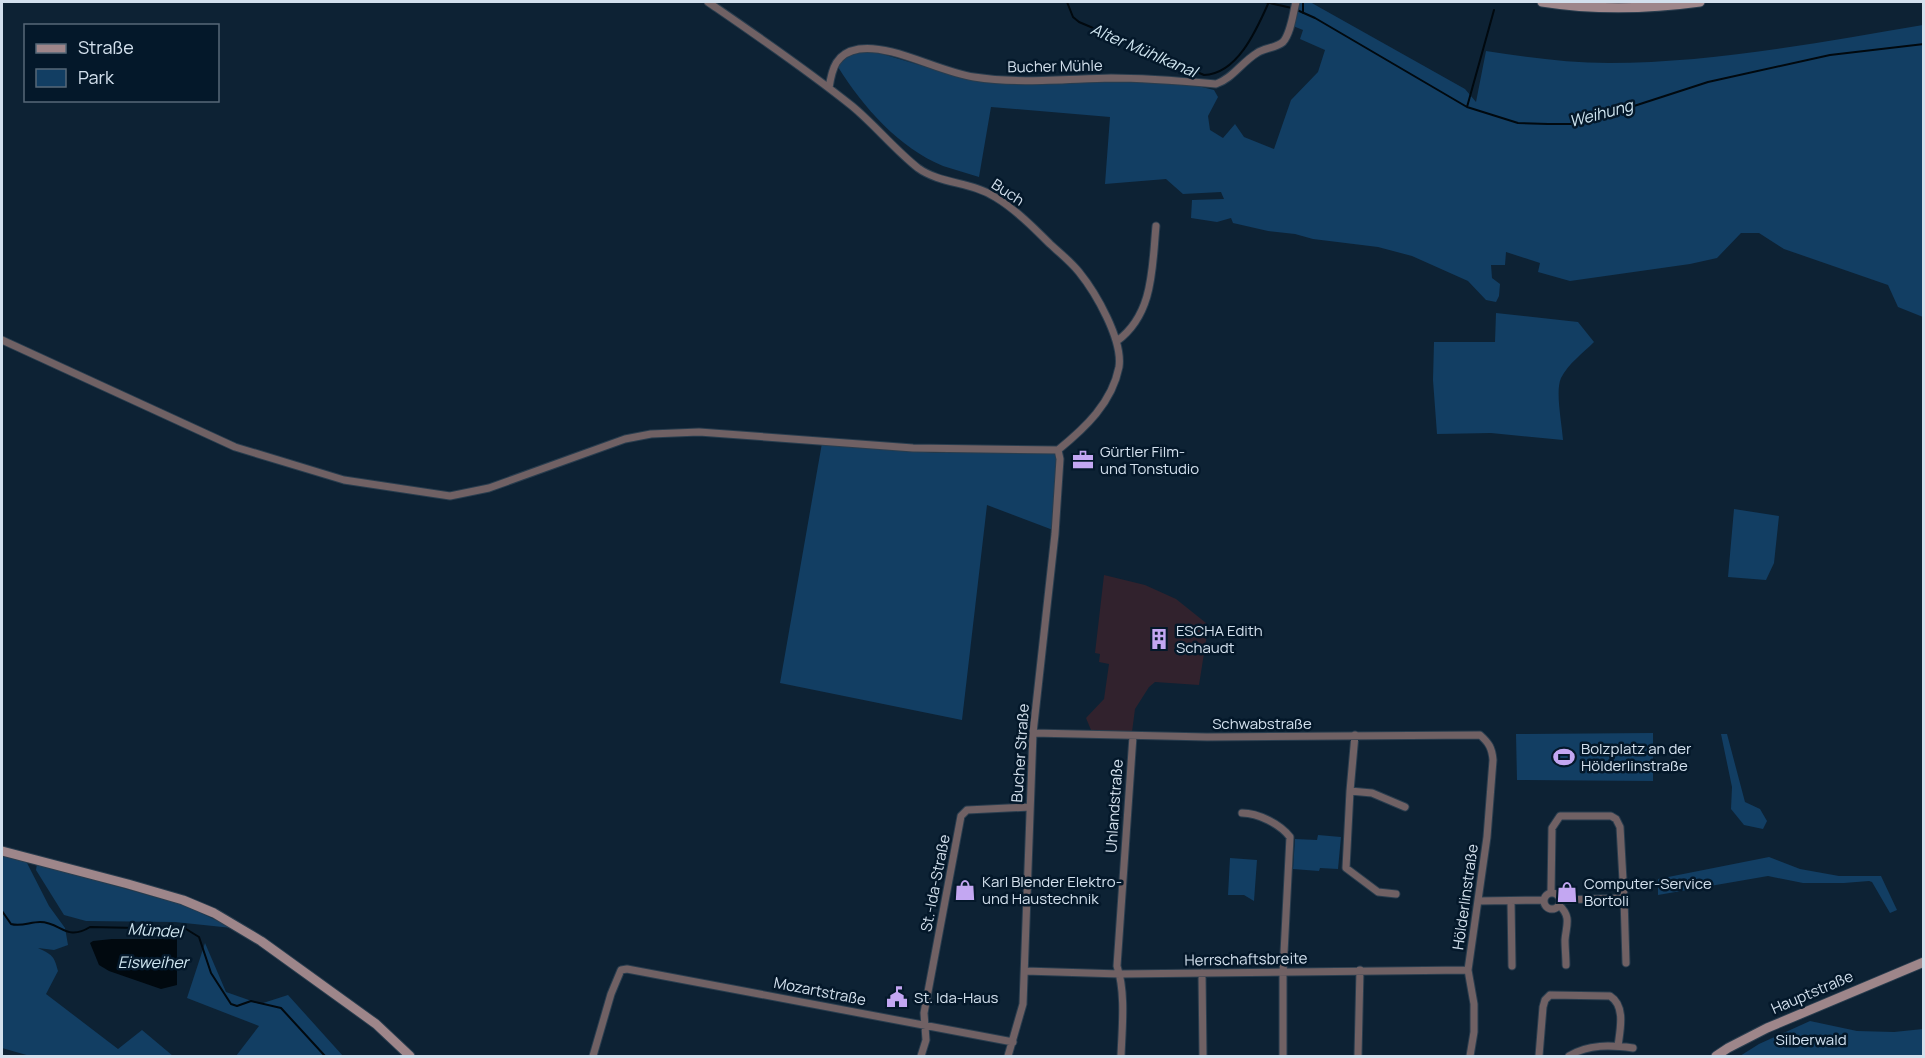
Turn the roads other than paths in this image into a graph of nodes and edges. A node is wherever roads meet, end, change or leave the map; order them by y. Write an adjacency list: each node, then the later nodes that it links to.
1 (708, 2): 5 (street)
2 (1296, 2): 5 (street, Bucher Mühle)
3 (1542, 2): 4 (main road)
4 (1700, 2)
5 (829, 88): 8 (street, Buch)
6 (1156, 226): 8 (street)
7 (2, 340): 9 (street)
8 (1117, 341): 9 (street, Buch)
9 (1058, 450): 10 (street, Bucher Straße)
10 (1033, 733): 12 (street, Schwabstraße); 15 (street, Bucher Straße)
11 (1355, 735): 12 (street, Schwabstraße); 13 (street, Schwabstraße); 14 (street)
12 (1133, 736): 34 (street, Uhlandstraße)
13 (1488, 742): 23 (street, Hölderlinstraße)
14 (1350, 791): 16 (street); 20 (street)
15 (1030, 807): 32 (street, Bucher Straße); 36 (street, St.-Ida-Straße)
16 (1405, 807)
17 (1242, 813): 33 (street)
18 (2, 851): 40 (main road)
19 (1551, 892): 21 (street); 22 (street); 25 (street)
20 (1396, 894)
21 (1624, 898): 25 (street); 27 (street)
22 (1544, 900): 24 (street); 25 (street)
23 (1478, 901): 24 (street); 30 (street, Hölderlinstraße)
24 (1511, 901): 29 (street)
25 (1560, 903): 28 (street)
26 (1923, 962): 51 (main road, Hauptstraße)
27 (1626, 963)
28 (1566, 965)
29 (1512, 966)
30 (1468, 969): 31 (street, Herrschaftsbreite); 48 (street, Hölderlinstraße)
31 (1360, 970): 33 (street, Herrschaftsbreite); 47 (street)
32 (1025, 971): 34 (street, Herrschaftsbreite); 37 (street, Bucher Straße)
33 (1282, 972): 35 (street, Herrschaftsbreite); 46 (street)
34 (1119, 974): 35 (street, Herrschaftsbreite); 44 (street, Uhlandstraße)
35 (1202, 974): 45 (street)
36 (924, 1025): 37 (street, Mozartstraße); 41 (street, Mozartstraße); 42 (street, St.-Ida-Straße)
37 (1013, 1042): 43 (street, Bucher Straße)
38 (1618, 1046): 39 (street); 49 (street); 50 (street)
39 (1633, 1048)
40 (410, 1056)
41 (593, 1056)
42 (921, 1056)
43 (1008, 1056)
44 (1121, 1056)
45 (1203, 1056)
46 (1283, 1056)
47 (1358, 1056)
48 (1470, 1056)
49 (1539, 1056)
50 (1569, 1056)
51 (1716, 1056)

